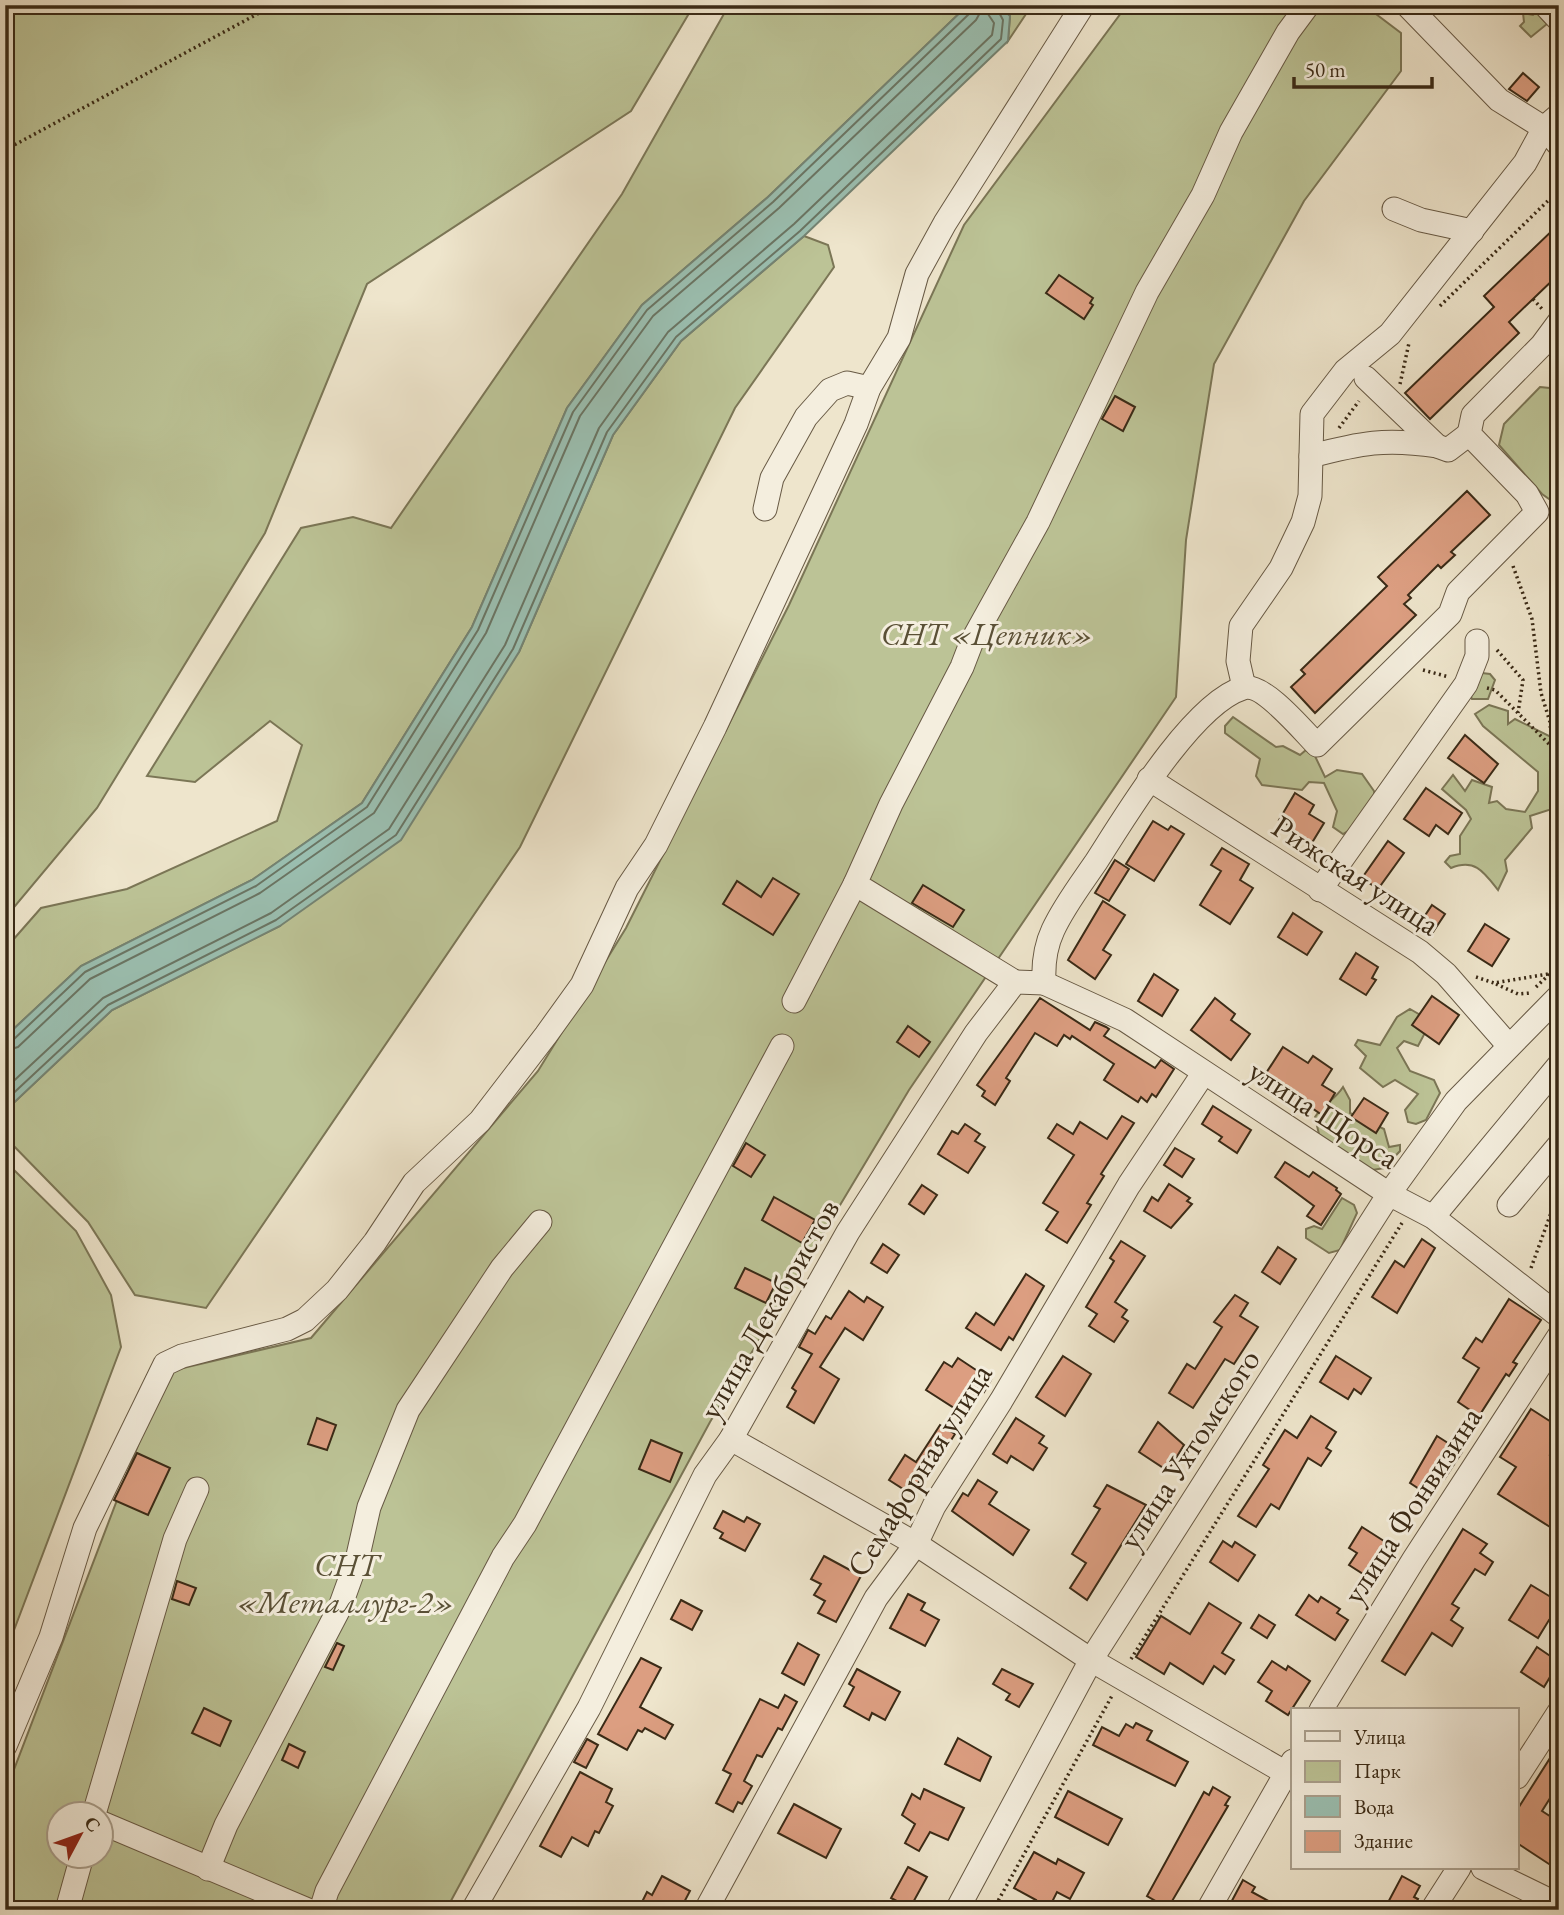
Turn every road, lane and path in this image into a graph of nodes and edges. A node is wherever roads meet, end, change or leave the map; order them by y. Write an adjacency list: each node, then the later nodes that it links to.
1 (274, 5): 8 (path)
2 (1083, 5): 16 (street)
3 (1308, 5): 31 (street)
4 (1407, 5): 7 (street)
5 (1545, 5): 6 (street)
6 (1559, 20)
7 (1554, 129): 11 (street)
8 (5, 150)
9 (1559, 190): 12 (path)
10 (1394, 209): 11 (street)
11 (1472, 231): 21 (street)
12 (1435, 312)
13 (1559, 322): 19 (street)
14 (1402, 343): 17 (path)
15 (1366, 378): 17 (street); 18 (path)
16 (869, 388): 22 (street); 61 (street)
17 (1389, 400): 20 (street)
18 (1334, 433)
19 (1469, 434): 20 (street); 23 (street)
20 (1437, 446): 21 (street)
21 (1311, 456): 27 (street)
22 (765, 509)
23 (1504, 544): 25 (street); 28 (path)
24 (1477, 641): 26 (street)
25 (1398, 665): 26 (path); 27 (street)
26 (1466, 684): 28 (path); 32 (street)
27 (1244, 688): 30 (street)
28 (1552, 747): 29 (path)
29 (1559, 759)
30 (1149, 779): 32 (street, Рижская улица); 37 (street)
31 (855, 884): 36 (street); 40 (street)
32 (1320, 890): 34 (street, Рижская улица)
33 (1559, 965): 35 (path)
34 (1446, 974): 38 (path); 42 (street, Рижская улица)
35 (1548, 974): 38 (path); 38 (path)
36 (1015, 982): 37 (street); 54 (street, улица Декабристов)
37 (1044, 983): 44 (street, улица Щорса)
38 (1494, 983)
39 (1559, 996): 42 (street, улица Ухтомского)
40 (794, 1001)
41 (782, 1046): 73 (street)
42 (1509, 1046): 47 (street, улица Ухтомского)
43 (1559, 1065): 49 (street)
44 (1203, 1074): 47 (street, улица Щорса); 56 (street, Семафорная улица)
45 (1559, 1145): 48 (street)
46 (1559, 1191): 51 (path)
47 (1389, 1194): 49 (street, улица Щорса); 57 (street, улица Ухтомского)
48 (1509, 1205)
49 (1423, 1211): 51 (street, улица Щорса); 58 (path)
50 (540, 1222): 66 (street)
51 (1524, 1288): 52 (street, улица Щорса)
52 (1559, 1316)
53 (1559, 1336): 59 (street, улица Фонвизина)
54 (731, 1439): 56 (street); 74 (street, улица Декабристов)
55 (197, 1489): 64 (street)
56 (916, 1544): 57 (street); 75 (street, Семафорная улица)
57 (1091, 1660): 58 (street); 76 (street, улица Ухтомского)
58 (1122, 1678): 62 (street); 77 (path)
59 (1322, 1708)
60 (1559, 1712): 63 (street)
61 (5, 1746)
62 (1291, 1770): 78 (street)
63 (1518, 1775)
64 (98, 1800)
65 (116, 1829): 66 (street)
66 (208, 1869): 72 (street)
67 (78, 1870): 71 (street)
68 (1458, 1870): 79 (street)
69 (1487, 1870): 70 (street)
70 (1557, 1906)
71 (67, 1910)
72 (308, 1910)
73 (321, 1910)
74 (473, 1910)
75 (706, 1910)
76 (957, 1910)
77 (993, 1910)
78 (1208, 1910)
79 (1432, 1910)

